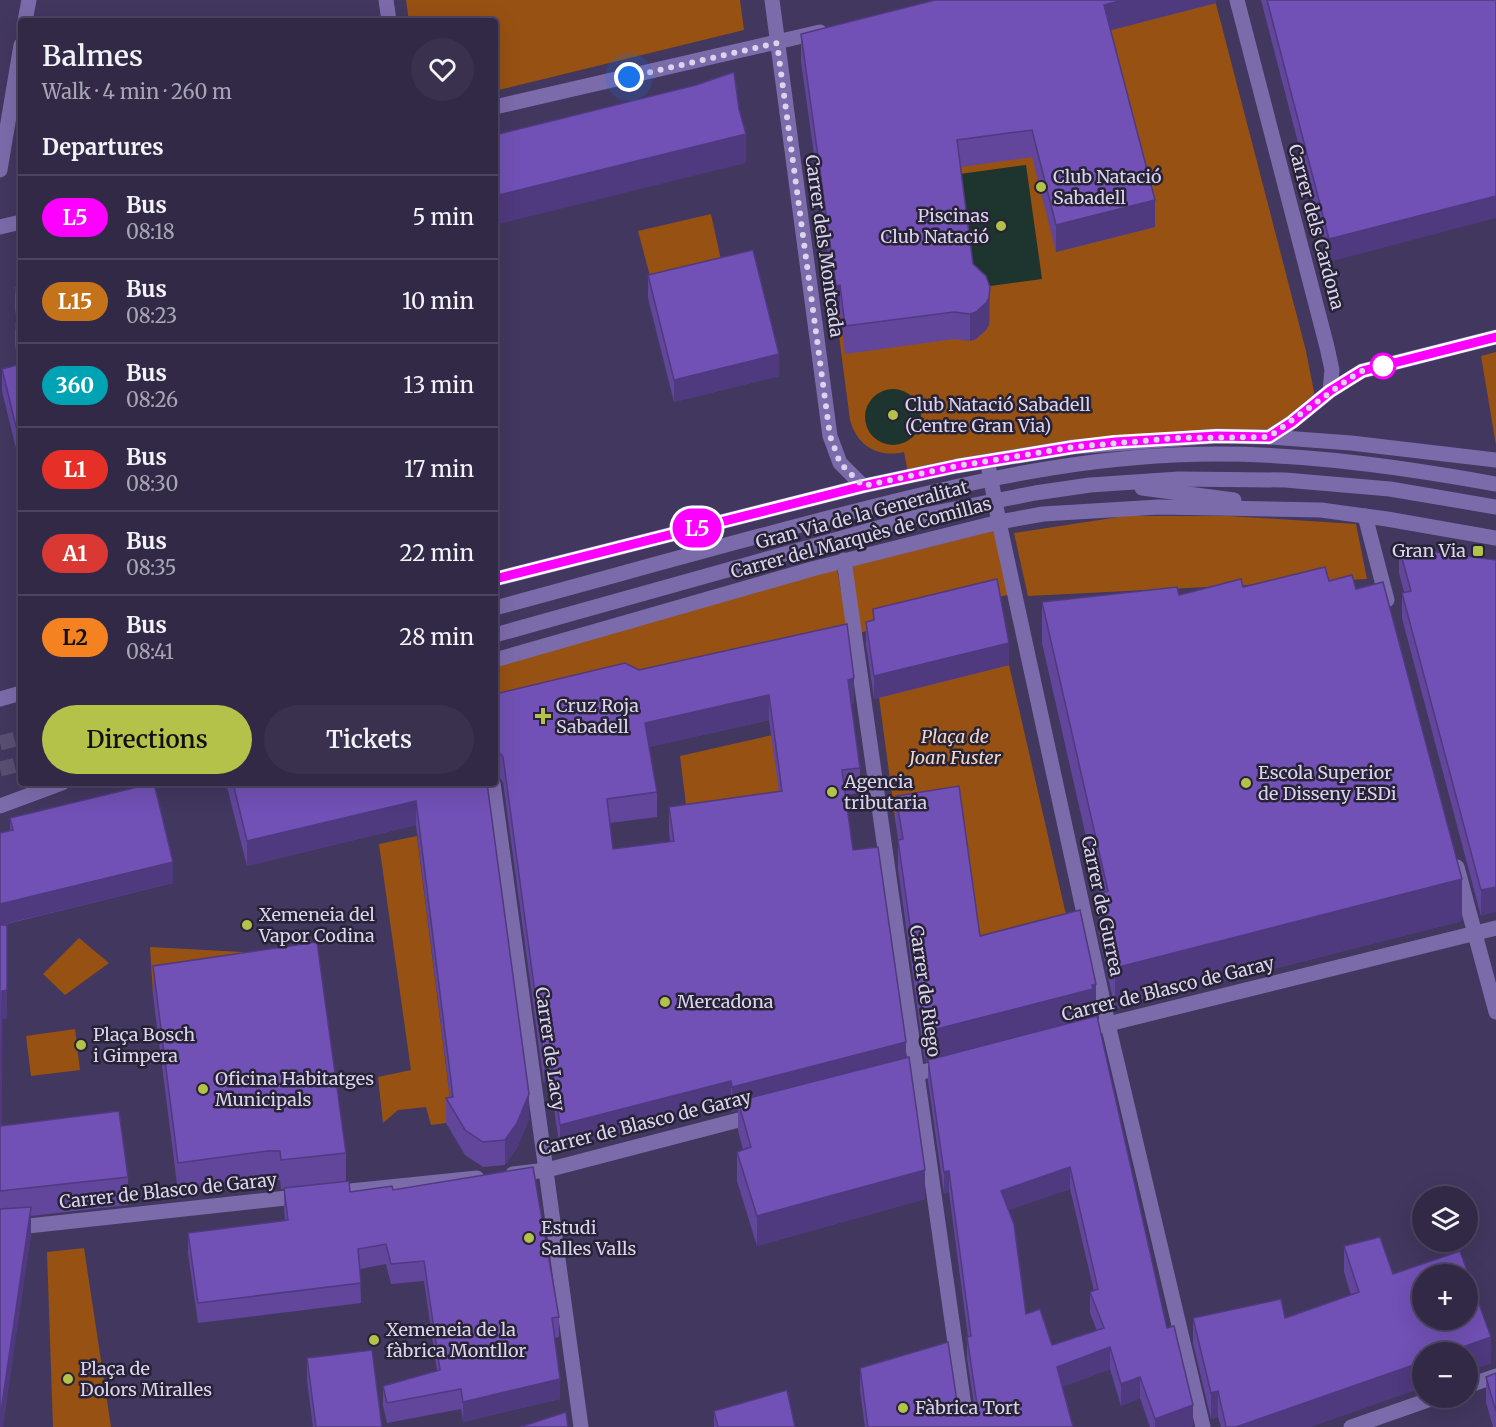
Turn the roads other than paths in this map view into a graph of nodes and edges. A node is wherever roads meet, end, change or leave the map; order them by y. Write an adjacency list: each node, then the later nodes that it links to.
1 (29, 0): 5 (street)
2 (386, 0): 6 (street)
3 (772, 0): 8 (street, Carrer dels Montcada)
4 (1237, 0): 15 (street, Carrer dels Cardona)
5 (26, 18)
6 (389, 18)
7 (834, 28): 8 (street)
8 (777, 43): 10 (street); 23 (street, Carrer dels Montcada)
9 (18, 63): 11 (street)
10 (498, 106)
11 (0, 170)
12 (18, 223): 13 (street)
13 (0, 227)
14 (1496, 337): 15 (street)
15 (1330, 391): 16 (street)
16 (1269, 437): 17 (street); 18 (street)
17 (1496, 460)
18 (988, 461): 19 (street, Carrer de Gurrea); 23 (street)
19 (991, 478): 21 (street, Gran Via de la Generalitat); 25 (street, Carrer de Gurrea); 26 (street, Gran Via de la Generalitat)
20 (1109, 483): 22 (street, Gran Via de la Generalitat); 27 (street, Gran Via de la Generalitat); 28 (street)
21 (1496, 484)
22 (1090, 485): 25 (street, Gran Via de la Generalitat); 30 (street)
23 (863, 486): 24 (street)
24 (828, 495): 26 (street); 33 (street)
25 (995, 501): 30 (street, Carrer de Gurrea); 36 (street, Gran Via de la Generalitat)
26 (868, 507): 34 (street, Gran Via de la Generalitat)
27 (1496, 507)
28 (1312, 510): 29 (street, Carrer del Marquès de Comillas); 30 (street, Carrer del Marquès de Comillas)
29 (1365, 516): 31 (street, Carrer del Marquès de Comillas); 35 (street)
30 (999, 522): 32 (street, Carrer del Marquès de Comillas); 47 (street, Carrer de Gurrea)
31 (1496, 538)
32 (844, 560): 37 (street, Carrer del Marquès de Comillas); 50 (street, Carrer de Riego)
33 (498, 578)
34 (498, 607)
35 (1391, 617)
36 (498, 634)
37 (498, 659)
38 (18, 694): 39 (street)
39 (0, 699)
40 (54, 786): 42 (street)
41 (493, 786): 53 (street, Carrer de Lacy)
42 (0, 806)
43 (1454, 855): 45 (street)
44 (1496, 928): 45 (street, Carrer de Blasco de Garay)
45 (1475, 934): 46 (street); 47 (street, Carrer de Blasco de Garay)
46 (1496, 1012)
47 (1108, 1024): 48 (street, Carrer de Blasco de Garay); 60 (street, Carrer de Gurrea)
48 (1063, 1036)
49 (962, 1062): 50 (street)
50 (917, 1073): 51 (street); 59 (street, Carrer de Riego)
51 (872, 1085)
52 (770, 1111): 53 (street, Carrer de Blasco de Garay)
53 (547, 1170): 54 (street, Carrer de Blasco de Garay); 58 (street, Carrer de Lacy)
54 (0, 1229)
55 (1496, 1376): 56 (street)
56 (1478, 1382)
57 (1412, 1406): 61 (street)
58 (581, 1427)
59 (967, 1427)
60 (1203, 1427)
61 (1351, 1427)

